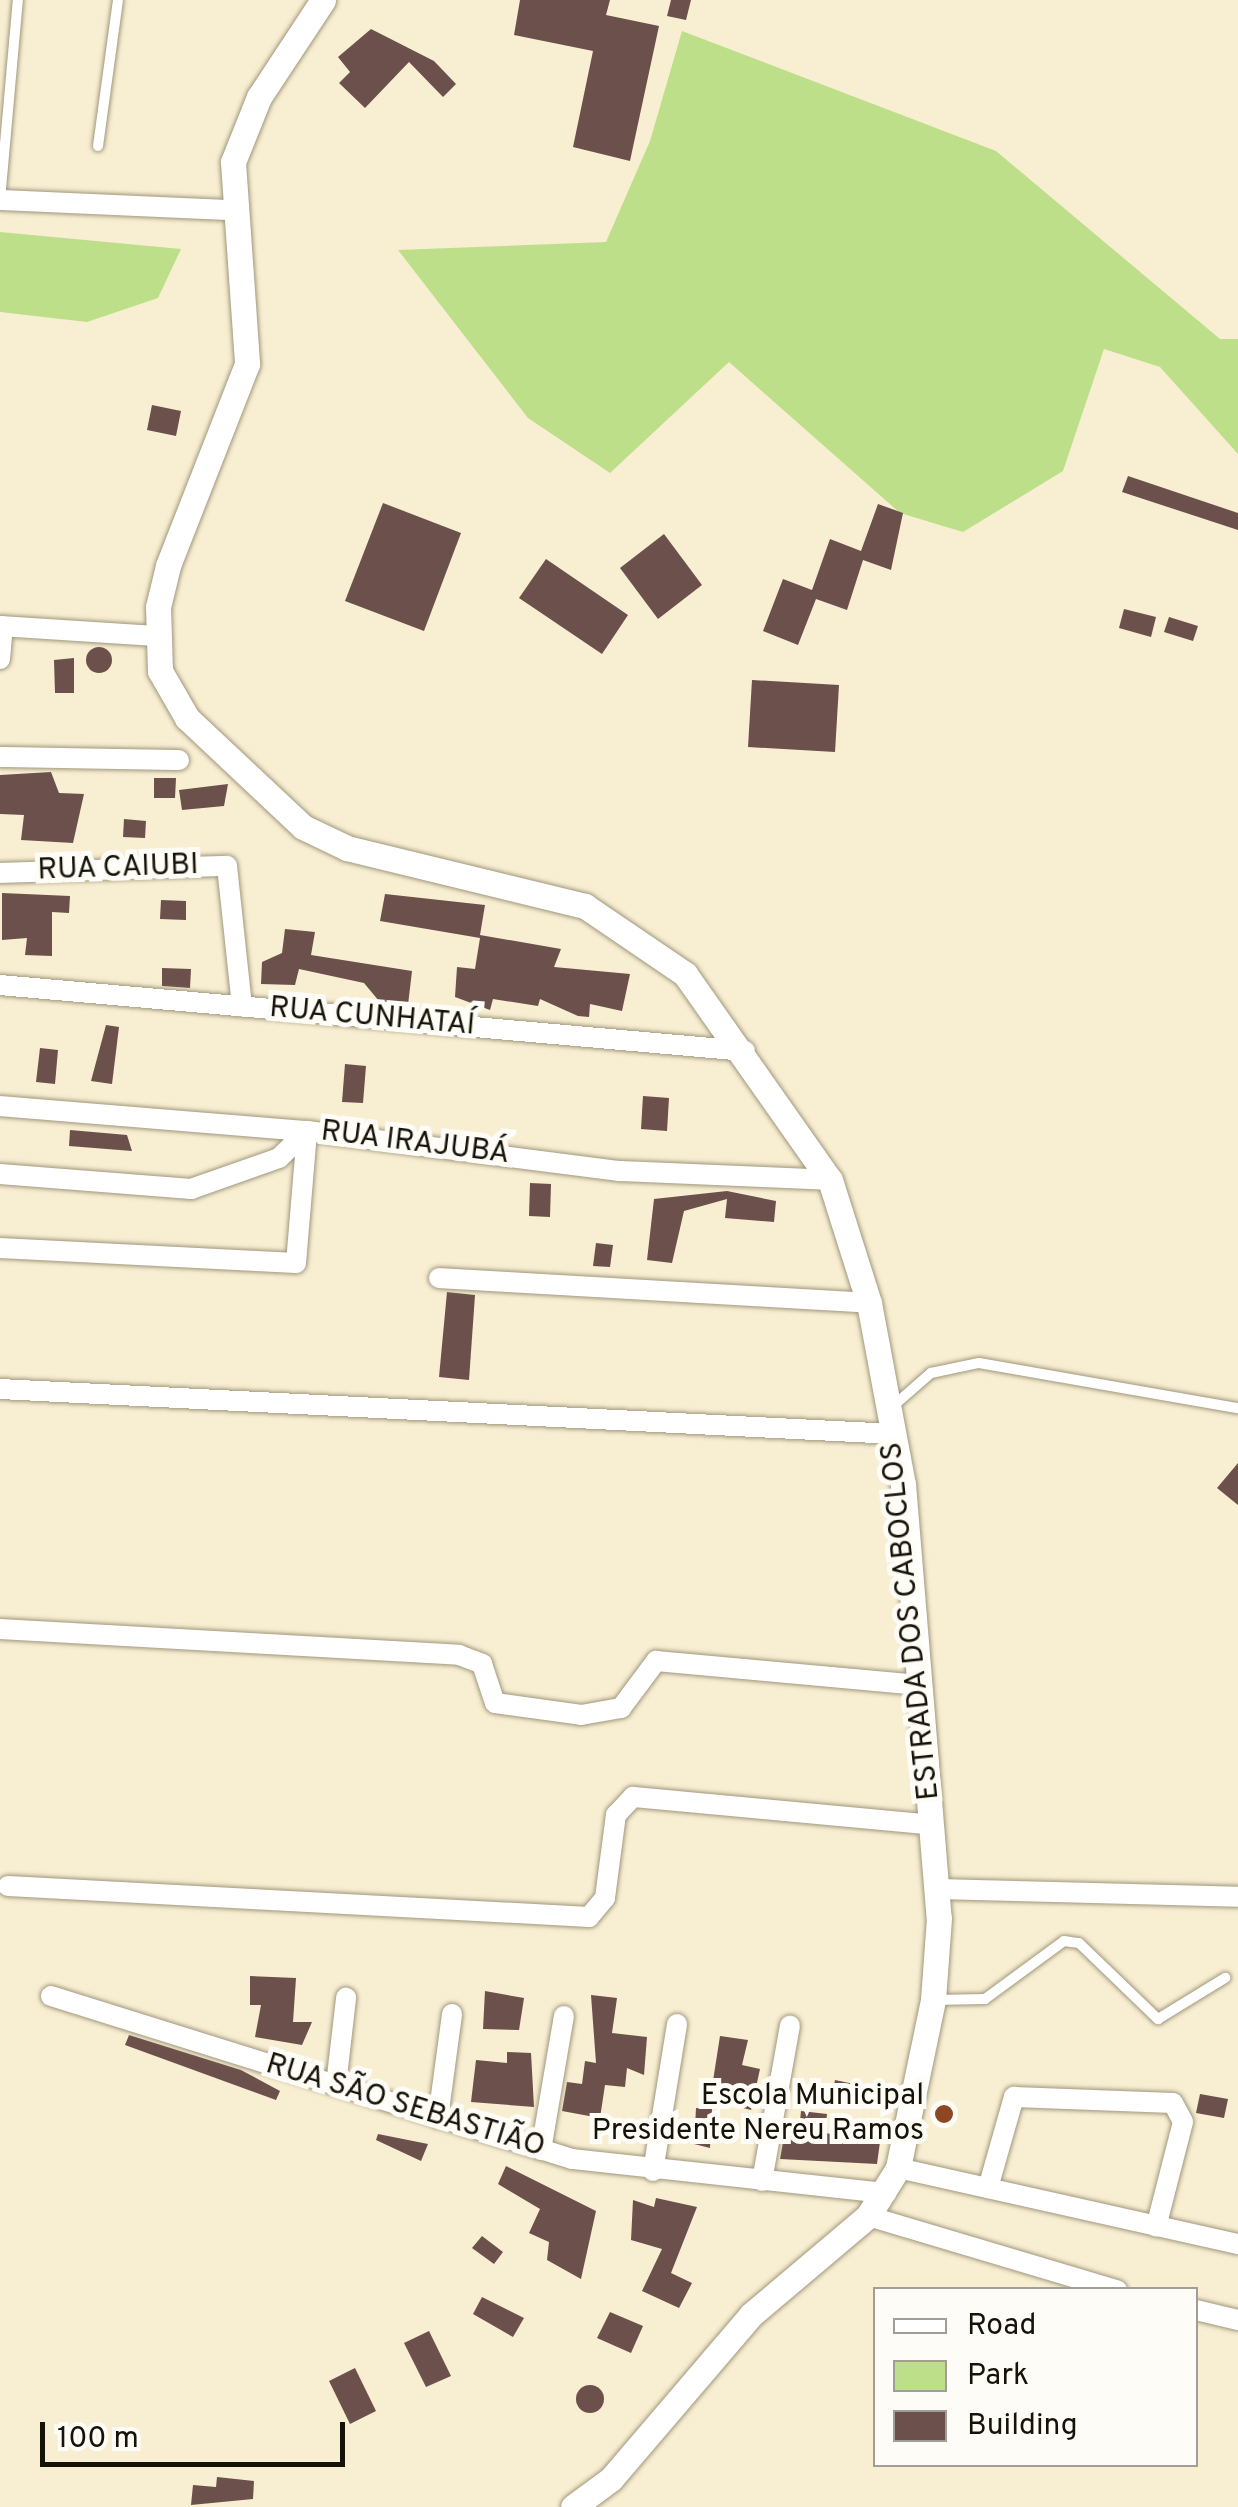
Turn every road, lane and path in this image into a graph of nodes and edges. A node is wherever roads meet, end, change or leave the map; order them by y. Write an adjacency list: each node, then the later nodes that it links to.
1 (18, 0): 5 (lane)
2 (118, 0): 4 (lane)
3 (324, 0): 6 (street, ESTRADA DOS CABOCLOS)
4 (98, 146)
5 (0, 200): 6 (street)
6 (229, 210): 8 (street, ESTRADA DOS CABOCLOS)
7 (2, 626): 8 (street); 9 (street)
8 (156, 636): 15 (street, ESTRADA DOS CABOCLOS)
9 (0, 659)
10 (0, 757): 11 (street)
11 (178, 760)
12 (0, 873): 14 (street, RUA CAIUBI)
13 (0, 986): 14 (street, RUA CUNHATAÍ)
14 (242, 1006): 15 (street, RUA CUNHATAÍ)
15 (745, 1051): 19 (street, ESTRADA DOS CABOCLOS)
16 (0, 1106): 17 (street, RUA IRAJUBÁ)
17 (308, 1130): 18 (street); 19 (street, RUA IRAJUBÁ); 20 (street)
18 (0, 1174)
19 (830, 1180): 22 (street, ESTRADA DOS CABOCLOS)
20 (0, 1248)
21 (439, 1278): 22 (street)
22 (869, 1303): 25 (street, ESTRADA DOS CABOCLOS)
23 (0, 1390): 25 (street)
24 (1238, 1408): 25 (lane)
25 (892, 1422): 27 (street, ESTRADA DOS CABOCLOS)
26 (0, 1629): 27 (street)
27 (922, 1686): 28 (street, ESTRADA DOS CABOCLOS)
28 (932, 1825): 29 (street); 30 (street, ESTRADA DOS CABOCLOS)
29 (8, 1886)
30 (938, 1889): 31 (street); 35 (street, ESTRADA DOS CABOCLOS)
31 (1238, 1897)
32 (1225, 1978): 35 (lane)
33 (51, 1996): 40 (street, RUA SÃO SEBASTIÃO)
34 (346, 1998): 40 (street)
35 (934, 2000): 43 (street, ESTRADA DOS CABOCLOS)
36 (452, 2014): 41 (street)
37 (564, 2016): 42 (street)
38 (677, 2024): 44 (street)
39 (790, 2026): 45 (street)
40 (336, 2086): 41 (street, RUA SÃO SEBASTIÃO)
41 (438, 2118): 42 (street, RUA SÃO SEBASTIÃO)
42 (541, 2150): 44 (street, RUA SÃO SEBASTIÃO)
43 (898, 2168): 46 (street); 47 (street, ESTRADA DOS CABOCLOS)
44 (653, 2172): 45 (street, RUA SÃO SEBASTIÃO)
45 (762, 2181): 47 (street, RUA SÃO SEBASTIÃO)
46 (988, 2188): 49 (street); 49 (street)
47 (886, 2193): 48 (street, ESTRADA DOS CABOCLOS)
48 (868, 2216): 51 (street); 54 (street, ESTRADA DOS CABOCLOS)
49 (1156, 2227): 50 (street)
50 (1238, 2244)
51 (1107, 2287)
52 (1198, 2310): 53 (street)
53 (1238, 2320)
54 (573, 2507)

